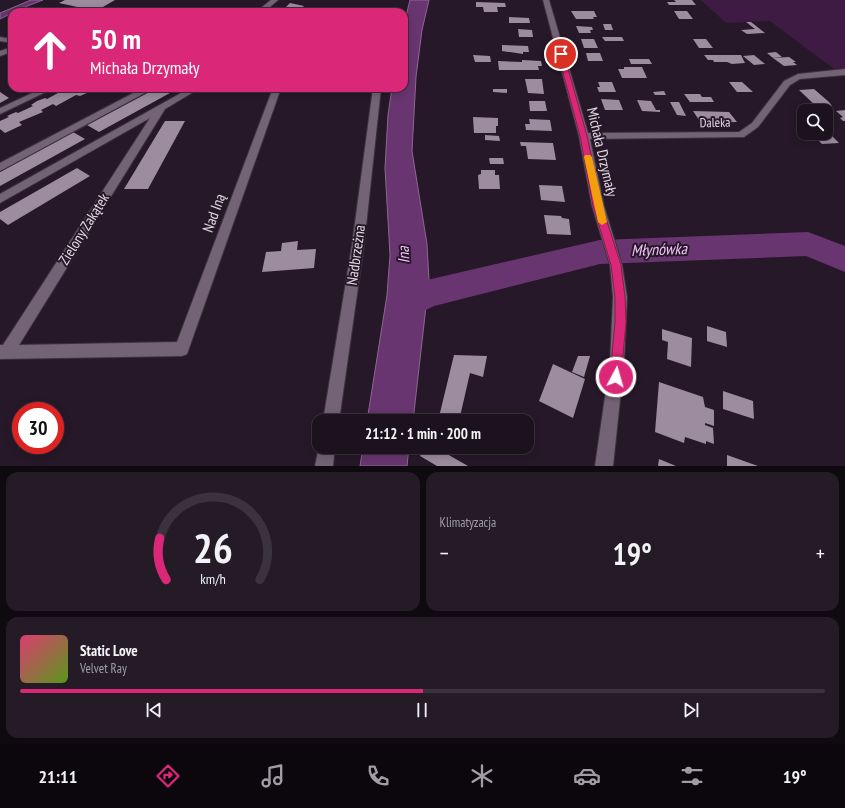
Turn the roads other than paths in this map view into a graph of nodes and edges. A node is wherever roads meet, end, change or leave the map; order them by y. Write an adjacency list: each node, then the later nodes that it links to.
1 (275, 0): 3 (street)
2 (546, 0): 12 (street, Michała Drzymały)
3 (265, 8)
4 (845, 72): 12 (street, Daleka)
5 (41, 92): 11 (street)
6 (142, 92): 13 (street)
7 (189, 92): 10 (street, Zielony Zakątek)
8 (276, 92): 15 (street, Nad Iną)
9 (377, 92): 17 (street, Nadbrzeżna)
10 (162, 107): 14 (street, Zielony Zakątek); 16 (street, Zielony Zakątek)
11 (0, 111)
12 (584, 136): 20 (street, Michała Drzymały)
13 (0, 168)
14 (0, 199)
15 (182, 349): 16 (street, Zielony Zakątek)
16 (3, 352)
17 (332, 414)
18 (326, 454): 19 (street)
19 (324, 466)
20 (604, 466)

